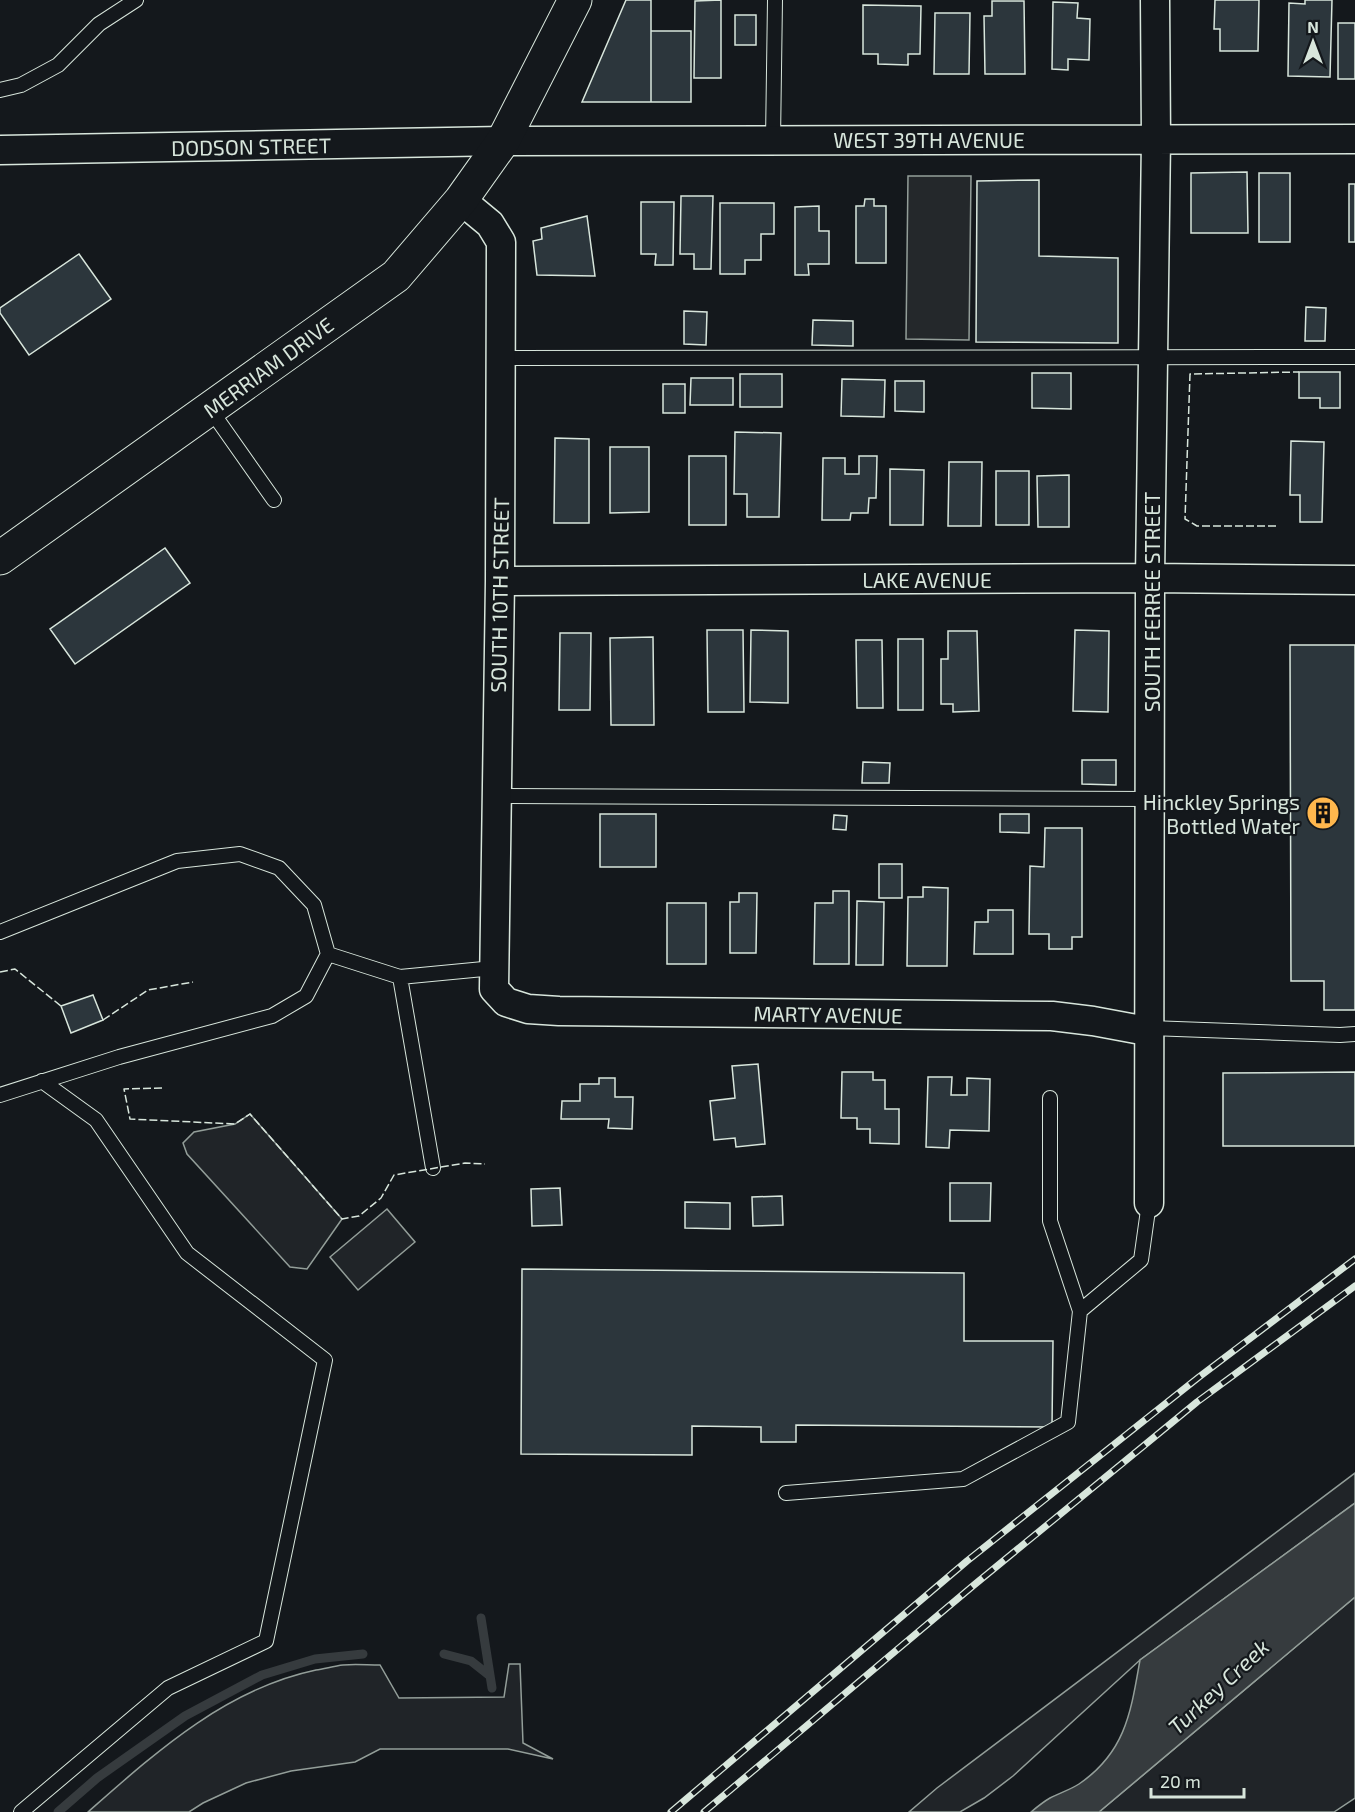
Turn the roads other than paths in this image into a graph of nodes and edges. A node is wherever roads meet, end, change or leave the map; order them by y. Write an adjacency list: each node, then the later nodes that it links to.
1 (136, 0): 5 (lane)
2 (575, 0): 9 (main road, MERRIAM DRIVE)
3 (775, 0): 8 (lane)
4 (1155, 0): 6 (street, SOUTH FERREE STREET)
5 (0, 90)
6 (1156, 139): 7 (street, WEST 39TH AVENUE); 8 (street, WEST 39TH AVENUE); 12 (street, SOUTH FERREE STREET)
7 (1355, 139)
8 (773, 140): 9 (street, WEST 39TH AVENUE)
9 (503, 141): 10 (street, DODSON STREET); 11 (main road, MERRIAM DRIVE)
10 (0, 150)
11 (461, 200): 14 (street, SOUTH 10TH STREET); 15 (main road, MERRIAM DRIVE)
12 (1153, 357): 13 (lane); 14 (lane); 18 (street, SOUTH FERREE STREET)
13 (1355, 357)
14 (501, 358): 20 (street, SOUTH 10TH STREET)
15 (210, 409): 16 (lane); 17 (main road, MERRIAM DRIVE)
16 (274, 500)
17 (0, 558)
18 (1150, 578): 19 (street, LAKE AVENUE); 20 (street, LAKE AVENUE); 22 (street, SOUTH FERREE STREET)
19 (1355, 580)
20 (500, 581): 21 (street, SOUTH 10TH STREET)
21 (496, 796): 22 (lane); 25 (street, SOUTH 10TH STREET)
22 (1150, 799): 28 (street, SOUTH FERREE STREET)
23 (0, 932): 24 (lane)
24 (328, 954): 26 (lane); 30 (lane)
25 (494, 968): 26 (lane); 27 (street, SOUTH 10TH STREET)
26 (400, 977): 33 (lane)
27 (506, 1002): 28 (street, MARTY AVENUE)
28 (1150, 1028): 29 (lane); 34 (street, SOUTH FERREE STREET)
29 (1355, 1034)
30 (42, 1081): 31 (lane); 37 (lane)
31 (0, 1095)
32 (1050, 1098): 35 (lane)
33 (433, 1168)
34 (1149, 1203): 35 (lane)
35 (1080, 1311): 36 (lane)
36 (786, 1493)
37 (21, 1812)

